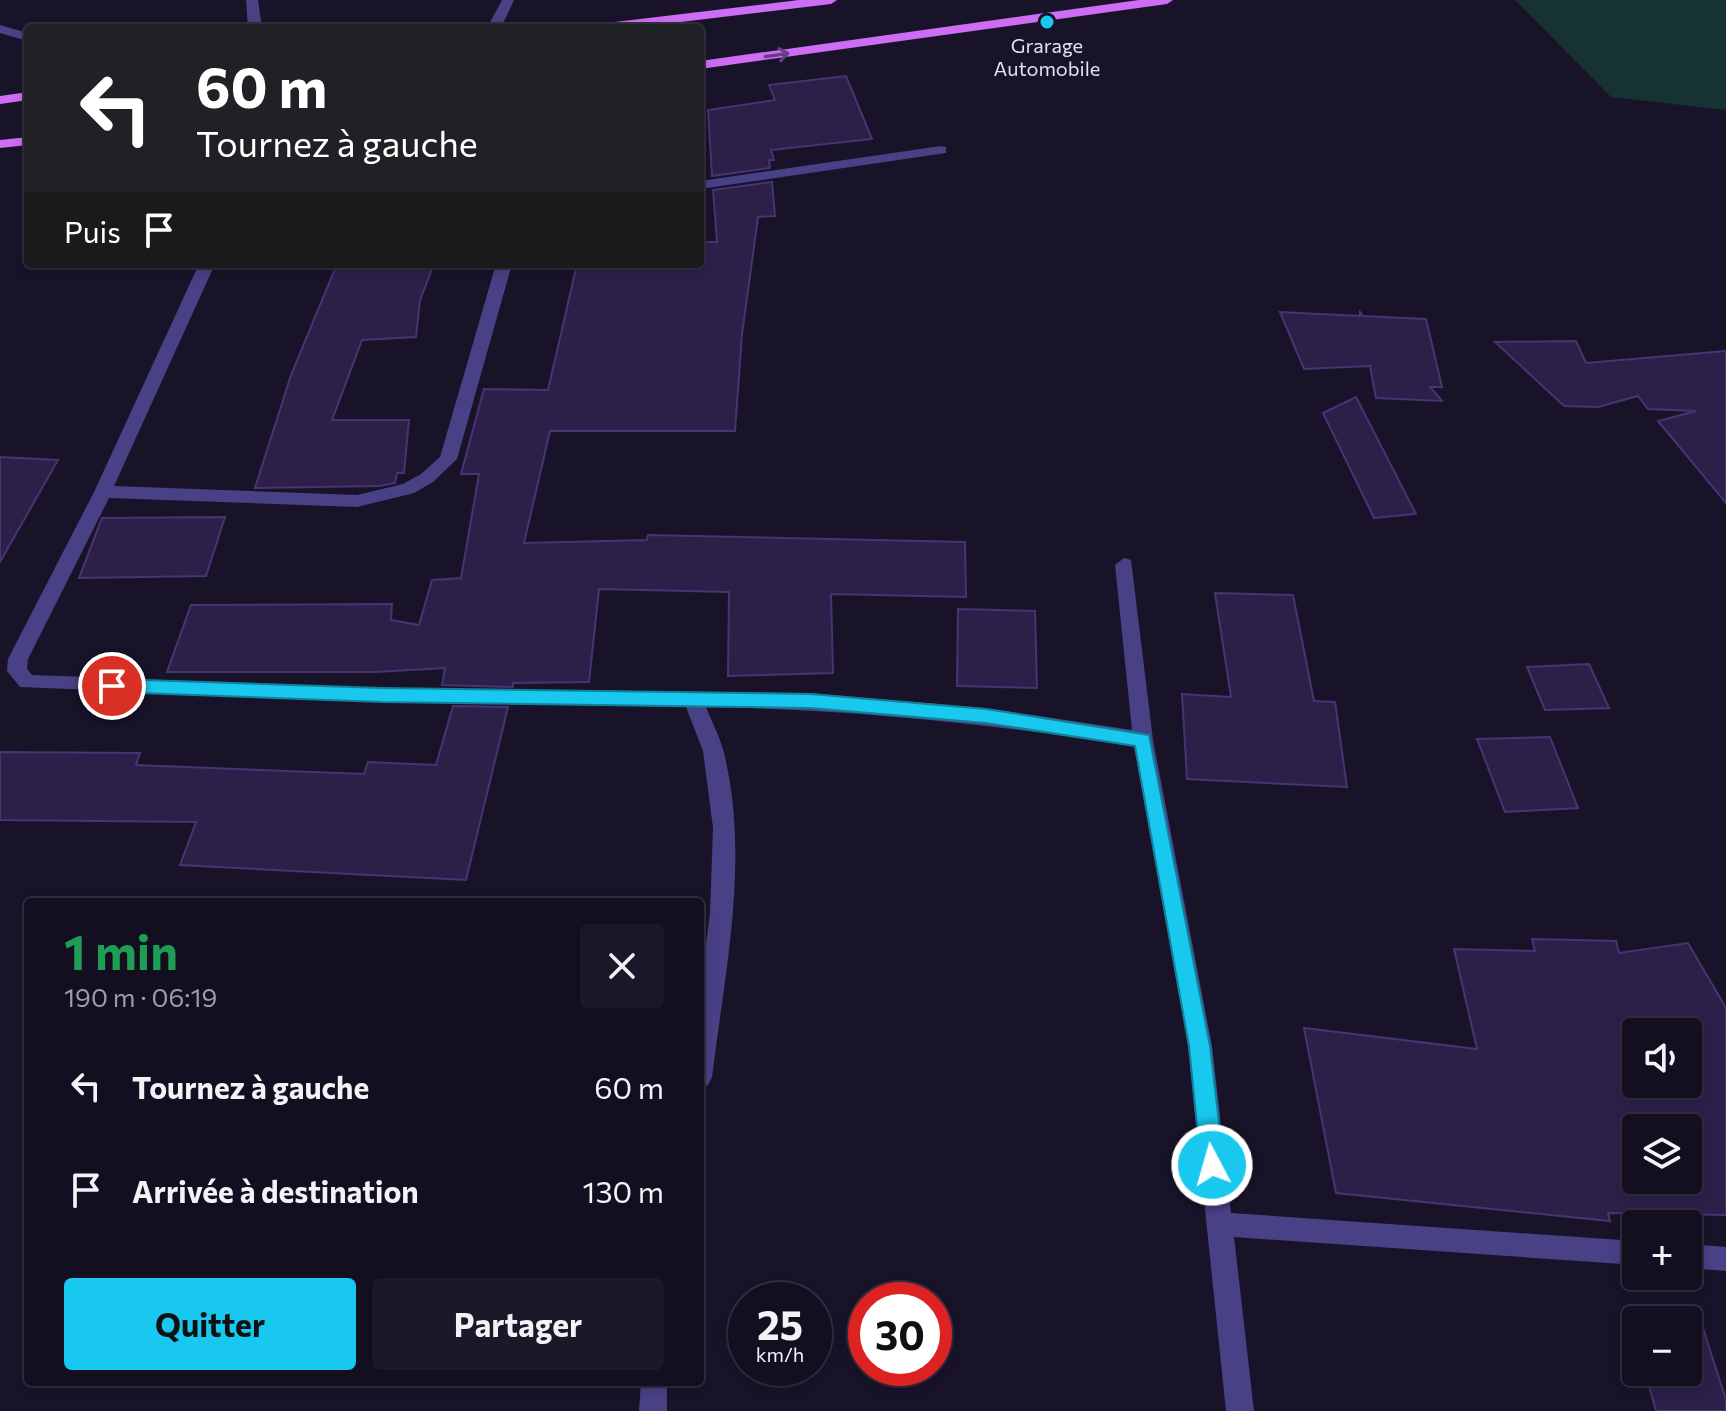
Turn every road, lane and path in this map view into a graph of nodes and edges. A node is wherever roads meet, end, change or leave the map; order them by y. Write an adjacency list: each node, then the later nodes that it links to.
1 (252, 0): 7 (street)
2 (508, 0): 8 (street)
3 (790, 0): 6 (street)
4 (831, 0): 6 (main road)
5 (1167, 0): 12 (main road, one-way to 5)
6 (771, 8): 9 (main road)
7 (255, 24)
8 (496, 24)
9 (633, 24)
10 (0, 29): 11 (street)
11 (24, 36)
12 (704, 64)
13 (24, 97): 14 (main road)
14 (0, 100)
15 (24, 141): 16 (main road)
16 (0, 144)
17 (941, 150): 18 (street)
18 (704, 184)
19 (205, 268): 21 (street)
20 (503, 268): 21 (street)
21 (103, 492): 23 (street)
22 (1124, 565): 24 (street)
23 (693, 699): 24 (street); 25 (street)
24 (1143, 740): 26 (street)
25 (704, 1040)
26 (1219, 1224): 27 (street); 32 (street)
27 (1622, 1252)
28 (1702, 1257): 29 (street)
29 (1726, 1259)
30 (654, 1386): 31 (street)
31 (653, 1411)
32 (1240, 1411)

